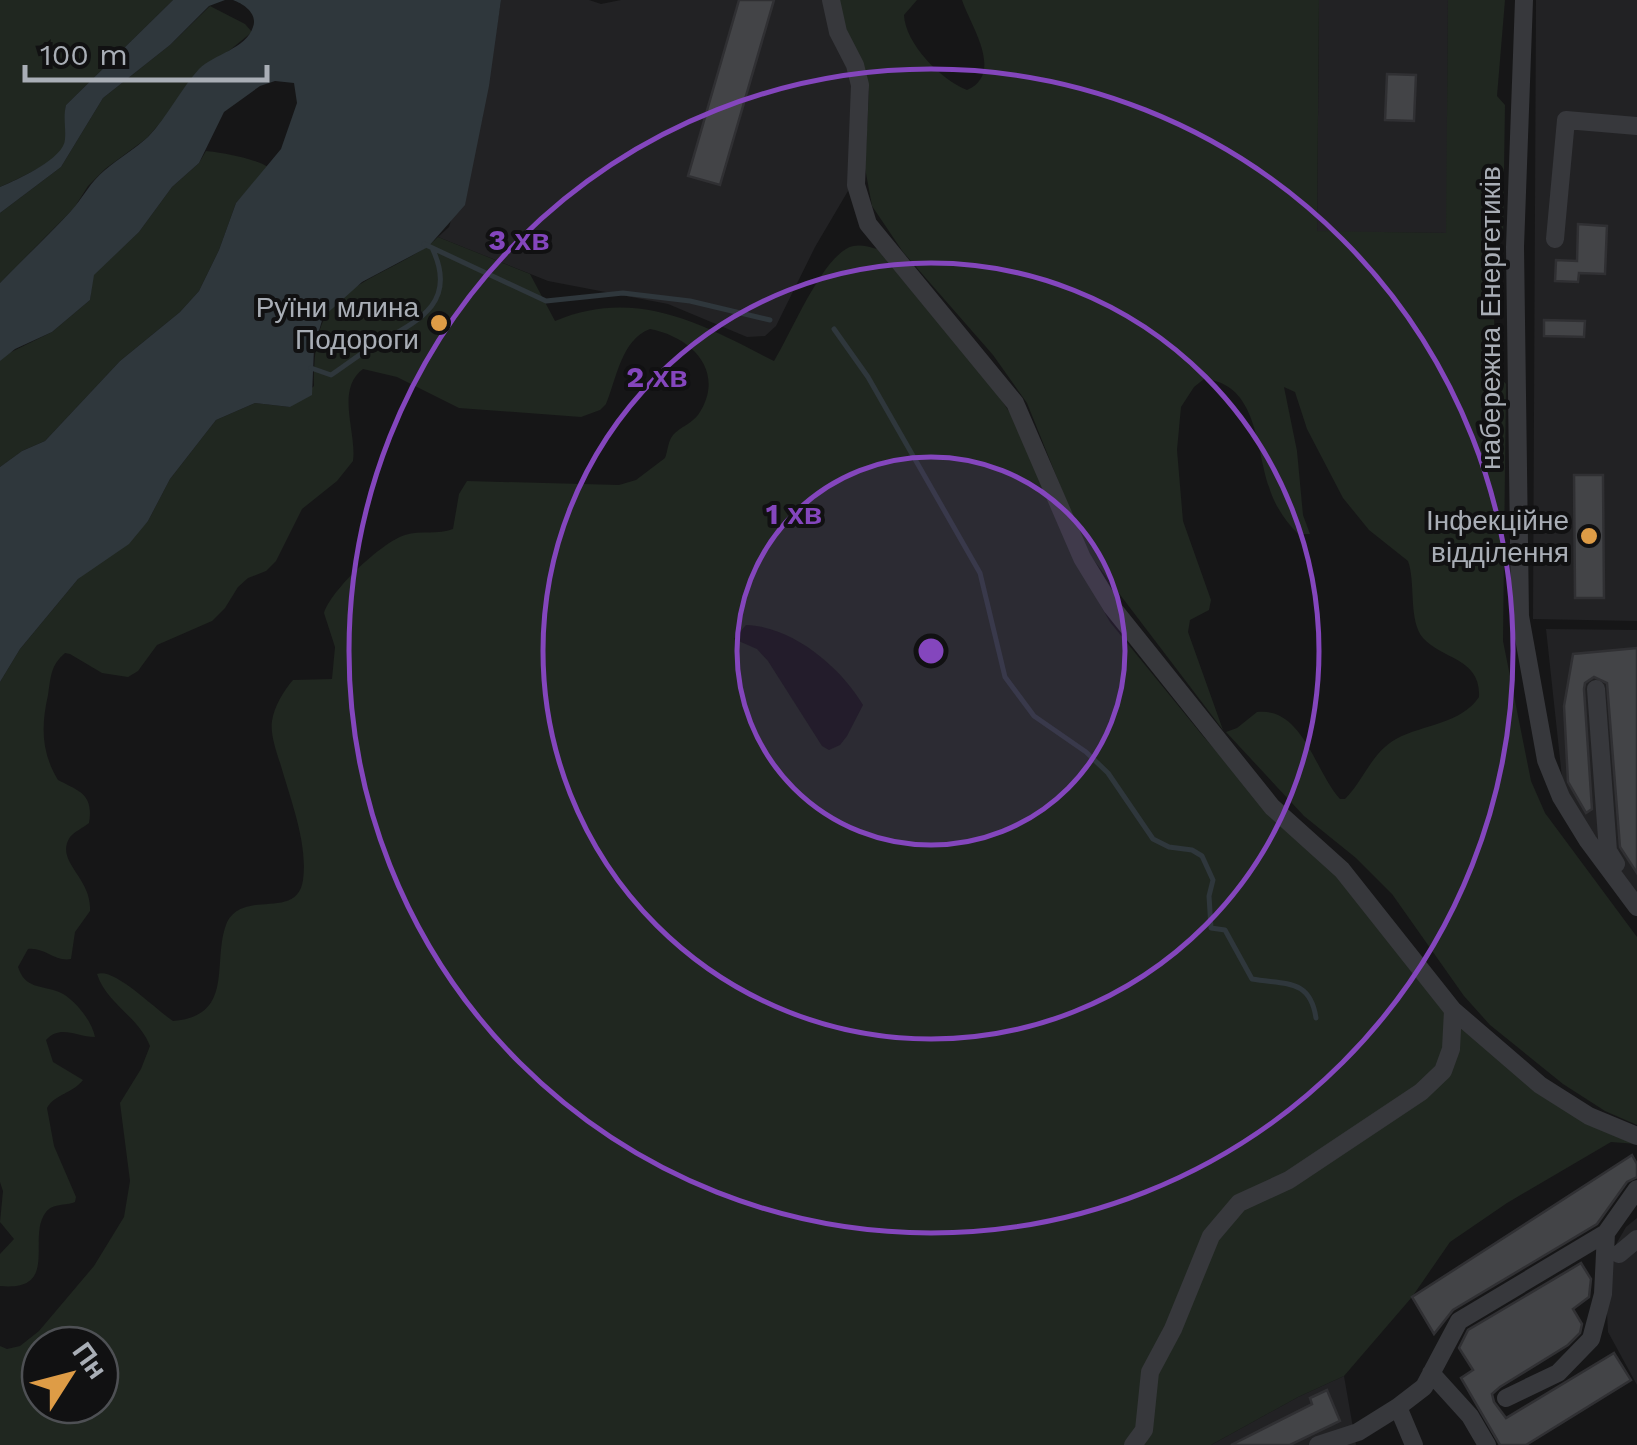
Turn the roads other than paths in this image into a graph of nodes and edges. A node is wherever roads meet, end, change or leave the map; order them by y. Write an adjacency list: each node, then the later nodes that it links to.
1 (831, 0): 8 (street)
2 (1524, 0): 7 (street, набережна Енергетиків)
3 (1637, 126): 4 (street)
4 (1555, 239)
5 (1596, 689): 6 (street)
6 (1637, 892)
7 (1637, 907)
8 (1454, 1010): 9 (street); 18 (street)
9 (1637, 1136)
10 (1637, 1189): 11 (street)
11 (1606, 1233): 14 (street); 15 (street)
12 (1637, 1239): 13 (street)
13 (1619, 1254)
14 (1431, 1373): 16 (street); 21 (street)
15 (1506, 1398)
16 (1398, 1406): 17 (street); 20 (street)
17 (1347, 1440): 19 (street)
18 (1133, 1445)
19 (1318, 1445)
20 (1414, 1445)
21 (1486, 1445)

